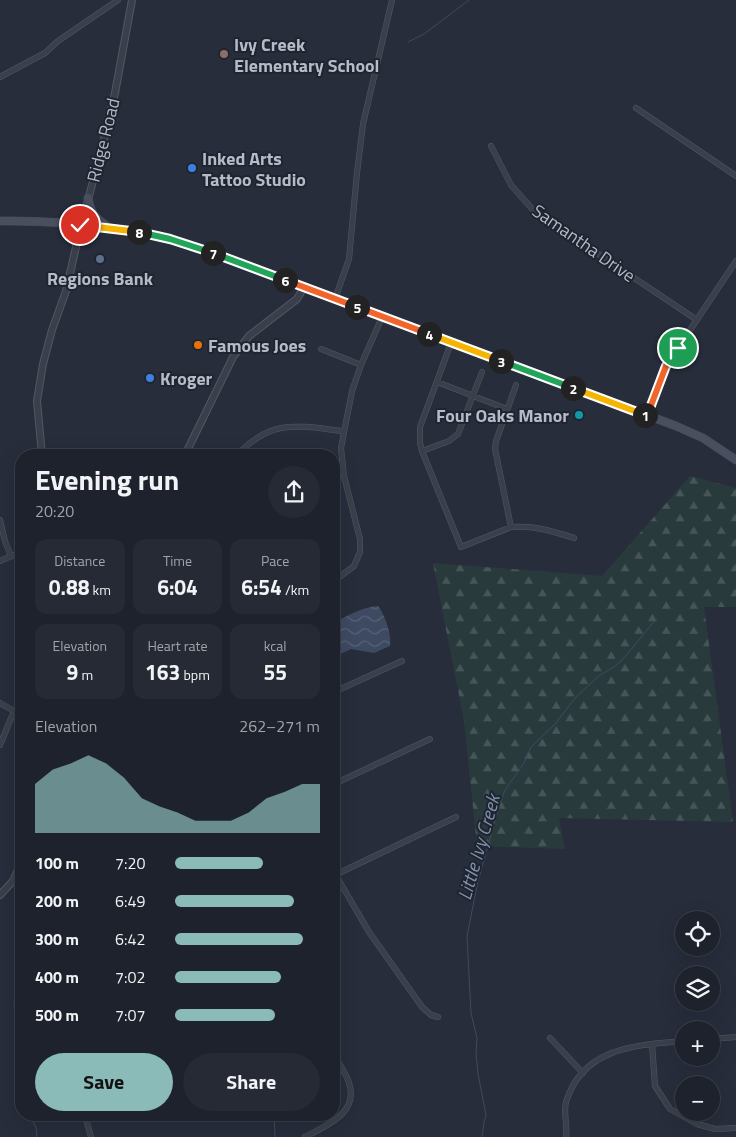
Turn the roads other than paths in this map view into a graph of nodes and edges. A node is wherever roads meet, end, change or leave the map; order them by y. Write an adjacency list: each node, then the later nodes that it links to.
1 (118, 0): 4 (street)
2 (132, 0): 8 (street, Ridge Road)
3 (392, 0): 14 (street)
4 (0, 77)
5 (636, 108): 7 (street)
6 (491, 146): 16 (street, Samantha Drive)
7 (736, 176)
8 (88, 198): 10 (street, Ridge Road); 11 (main road)
9 (0, 221): 10 (main road)
10 (80, 225): 11 (main road); 27 (street, Ridge Road)
11 (110, 228): 13 (main road)
12 (736, 261): 16 (street)
13 (304, 287): 14 (main road); 28 (street)
14 (335, 299): 15 (main road)
15 (382, 317): 17 (main road); 19 (street)
16 (697, 320): 25 (street)
17 (451, 343): 21 (street); 25 (main road)
18 (321, 350): 19 (street)
19 (361, 365): 26 (street)
20 (482, 372): 23 (street)
21 (437, 382): 23 (street); 30 (street)
22 (516, 385): 24 (street)
23 (473, 396): 24 (street); 30 (street)
24 (507, 409): 33 (street)
25 (647, 416): 31 (main road)
26 (343, 431): 29 (street); 38 (street)
27 (41, 449)
28 (188, 449)
29 (243, 449)
30 (422, 451): 33 (street)
31 (736, 460)
32 (0, 520): 36 (street)
33 (511, 527): 34 (street)
34 (574, 538)
35 (15, 554): 36 (street)
36 (11, 556): 37 (street)
37 (0, 561)
38 (340, 576)
39 (402, 661): 40 (street)
40 (340, 689)
41 (0, 703): 43 (street)
42 (430, 739): 44 (street)
43 (0, 745)
44 (340, 781)
45 (456, 817): 46 (street)
46 (340, 871)
47 (15, 876): 49 (street)
48 (340, 882): 50 (street)
49 (0, 895)
50 (438, 1017)
51 (736, 1037): 53 (street)
52 (550, 1038): 57 (street)
53 (720, 1038)
54 (675, 1042): 55 (street)
55 (652, 1044): 57 (street); 61 (street)
56 (340, 1066): 58 (street)
57 (583, 1073): 64 (street)
58 (340, 1116)
59 (87, 1121): 62 (street)
60 (334, 1121): 63 (street)
61 (736, 1128)
62 (91, 1137)
63 (305, 1137)
64 (566, 1137)

